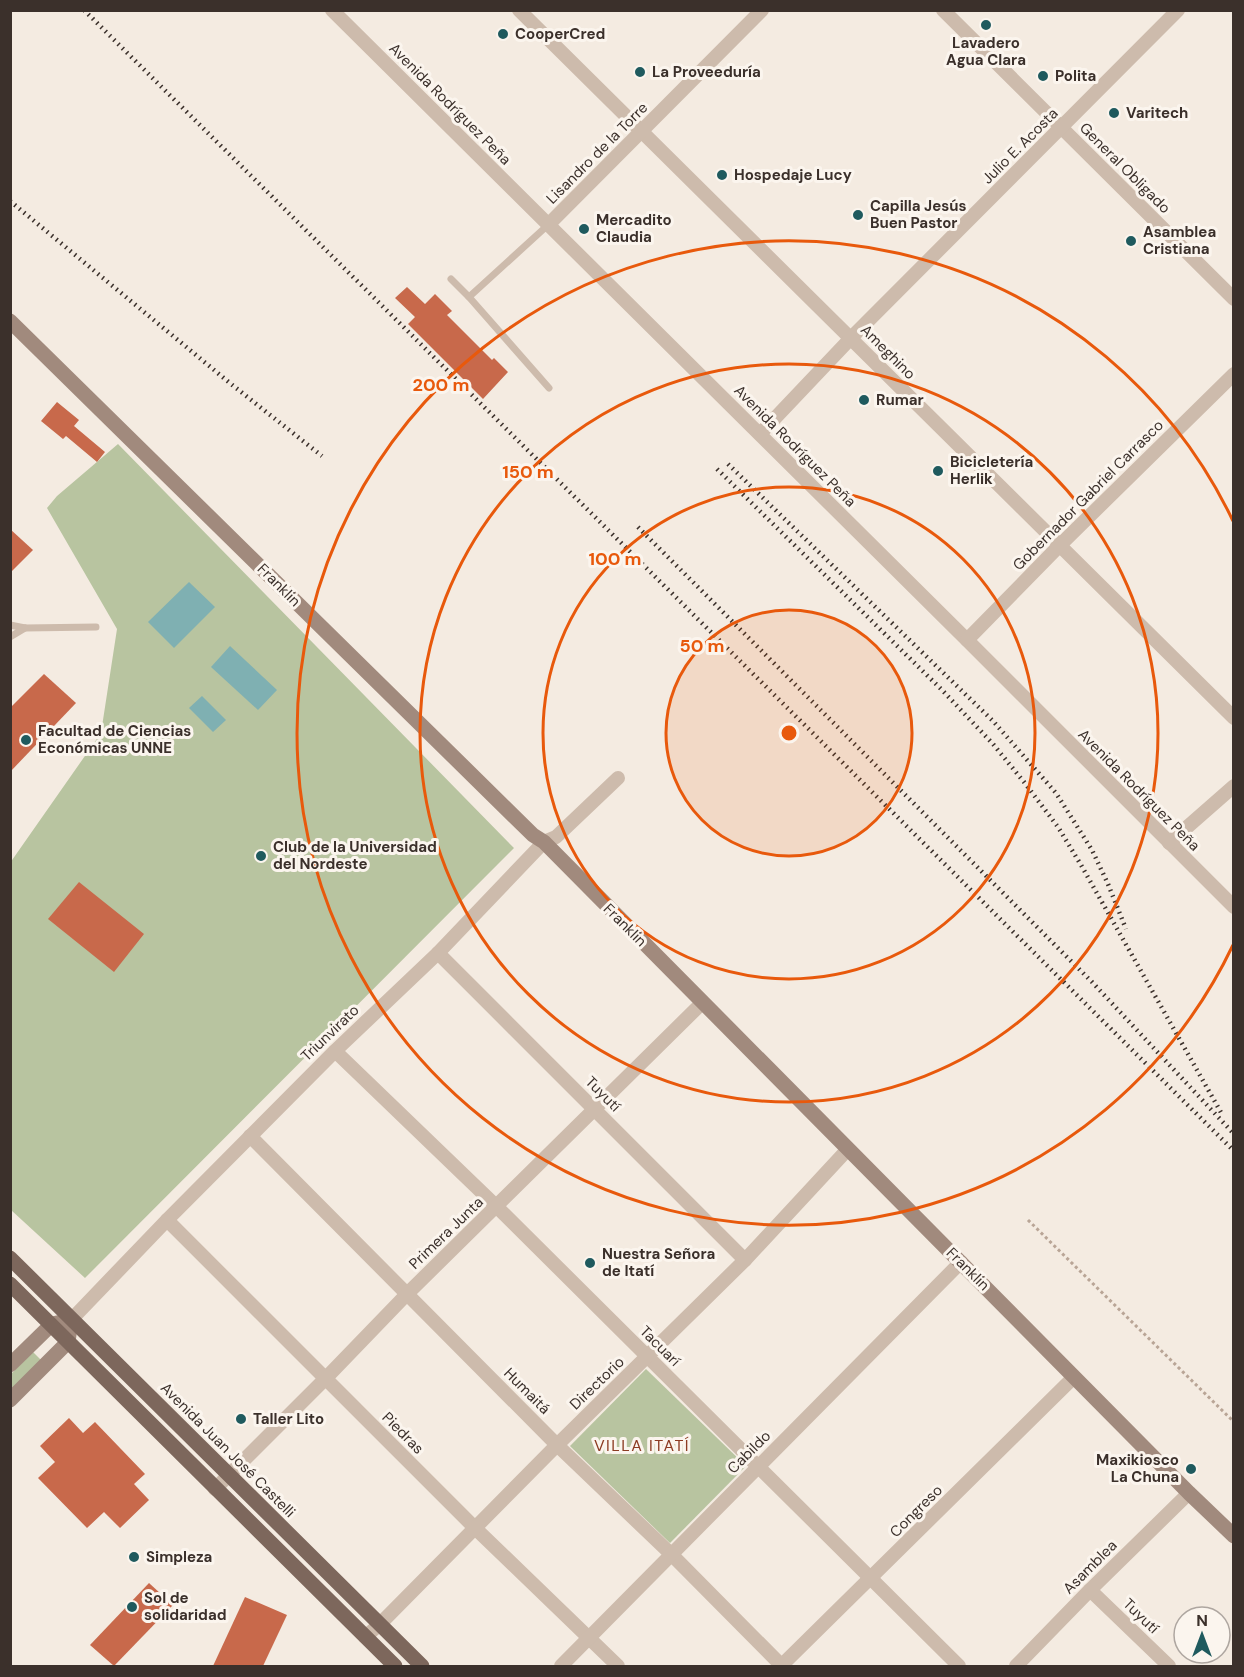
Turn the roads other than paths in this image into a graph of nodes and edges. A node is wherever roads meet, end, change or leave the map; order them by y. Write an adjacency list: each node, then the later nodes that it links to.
1 (519, 10): 7 (street, Ameghino)
2 (762, 10): 7 (street, Lisandro de la Torre)
3 (943, 10): 6 (street, General Obligado)
4 (1178, 10): 6 (street, Julio E. Acosta)
5 (339, 13): 8 (street, Avenida Rodríguez Peña)
6 (1062, 128): 11 (street, General Obligado); 13 (street, Julio E. Acosta)
7 (641, 132): 8 (street, Lisandro de la Torre); 13 (street, Ameghino)
8 (548, 225): 10 (lane, Lisandro de la Torre); 16 (street, Avenida Rodríguez Peña)
9 (451, 279): 10 (lane)
10 (470, 297): 15 (lane)
11 (1233, 299)
12 (10, 321): 26 (street, Franklin)
13 (851, 338): 16 (street, Julio E. Acosta); 17 (street, Ameghino)
14 (1233, 374): 17 (street, Gobernador Gabriel Carrasco)
15 (549, 388)
16 (760, 434): 22 (street, Avenida Rodríguez Peña)
17 (1059, 546): 22 (street, Gobernador Gabriel Carrasco); 23 (street, Ameghino)
18 (10, 626): 20 (lane)
19 (96, 627): 20 (lane)
20 (25, 628): 21 (lane)
21 (10, 636)
22 (967, 640): 27 (street, Avenida Rodríguez Peña)
23 (1233, 718)
24 (618, 778): 26 (street, Triunvirato)
25 (1233, 786): 27 (street)
26 (544, 843): 29 (street, Triunvirato); 30 (street, Franklin)
27 (1169, 843): 28 (street, Avenida Rodríguez Peña)
28 (1233, 907)
29 (438, 952): 31 (street, Triunvirato); 32 (street, Tuyutí)
30 (702, 1003): 32 (street, Primera Junta); 34 (street, Franklin)
31 (335, 1051): 33 (street, Triunvirato); 35 (street, Tacuarí)
32 (594, 1109): 35 (street, Primera Junta); 38 (street, Tuyutí)
33 (250, 1136): 36 (street, Triunvirato); 41 (street, Humaitá)
34 (849, 1149): 38 (street, Directorio); 39 (street, Franklin)
35 (496, 1206): 41 (street, Primera Junta); 45 (street, Tacuarí)
36 (167, 1220): 42 (street, Triunvirato); 48 (street, Piedras)
37 (10, 1258): 42 (main road, Avenida Juan José Castelli)
38 (744, 1260): 45 (street, Directorio)
39 (961, 1262): 47 (street, Franklin); 51 (street, Cabildo)
40 (10, 1284): 43 (main road)
41 (407, 1294): 48 (street, Primera Junta); 50 (street, Humaitá)
42 (71, 1320): 43 (street); 44 (street); 52 (main road, Avenida Juan José Castelli)
43 (52, 1324): 44 (main road); 46 (street)
44 (68, 1342): 49 (street); 53 (main road)
45 (647, 1356): 50 (street, Directorio); 51 (street, Tacuarí)
46 (10, 1365)
47 (1074, 1377): 54 (street, Franklin); 58 (street, Congreso)
48 (325, 1379): 52 (street, Primera Junta); 55 (street, Piedras)
49 (10, 1400)
50 (557, 1445): 55 (street, Directorio); 57 (street, Humaitá)
51 (758, 1466): 57 (street, Cabildo); 58 (street, Tacuarí)
52 (229, 1476): 53 (street, Primera Junta); 60 (main road, Avenida Juan José Castelli)
53 (215, 1489): 61 (main road)
54 (1189, 1493): 56 (street, Franklin); 59 (street, Asamblea)
55 (475, 1528): 60 (street, Directorio); 62 (street, Piedras)
56 (1233, 1536)
57 (672, 1555): 62 (street, Cabildo); 67 (street, Humaitá)
58 (871, 1579): 67 (street, Congreso); 68 (street, Tacuarí)
59 (1090, 1590): 69 (street, Asamblea); 70 (street, Tuyutí)
60 (380, 1624): 61 (street, Directorio); 64 (main road, Avenida Juan José Castelli)
61 (366, 1637): 63 (main road)
62 (589, 1638): 65 (street, Cabildo); 66 (street, Piedras)
63 (395, 1666)
64 (422, 1666)
65 (561, 1666)
66 (618, 1666)
67 (781, 1666)
68 (959, 1666)
69 (1016, 1666)
70 (1168, 1666)

